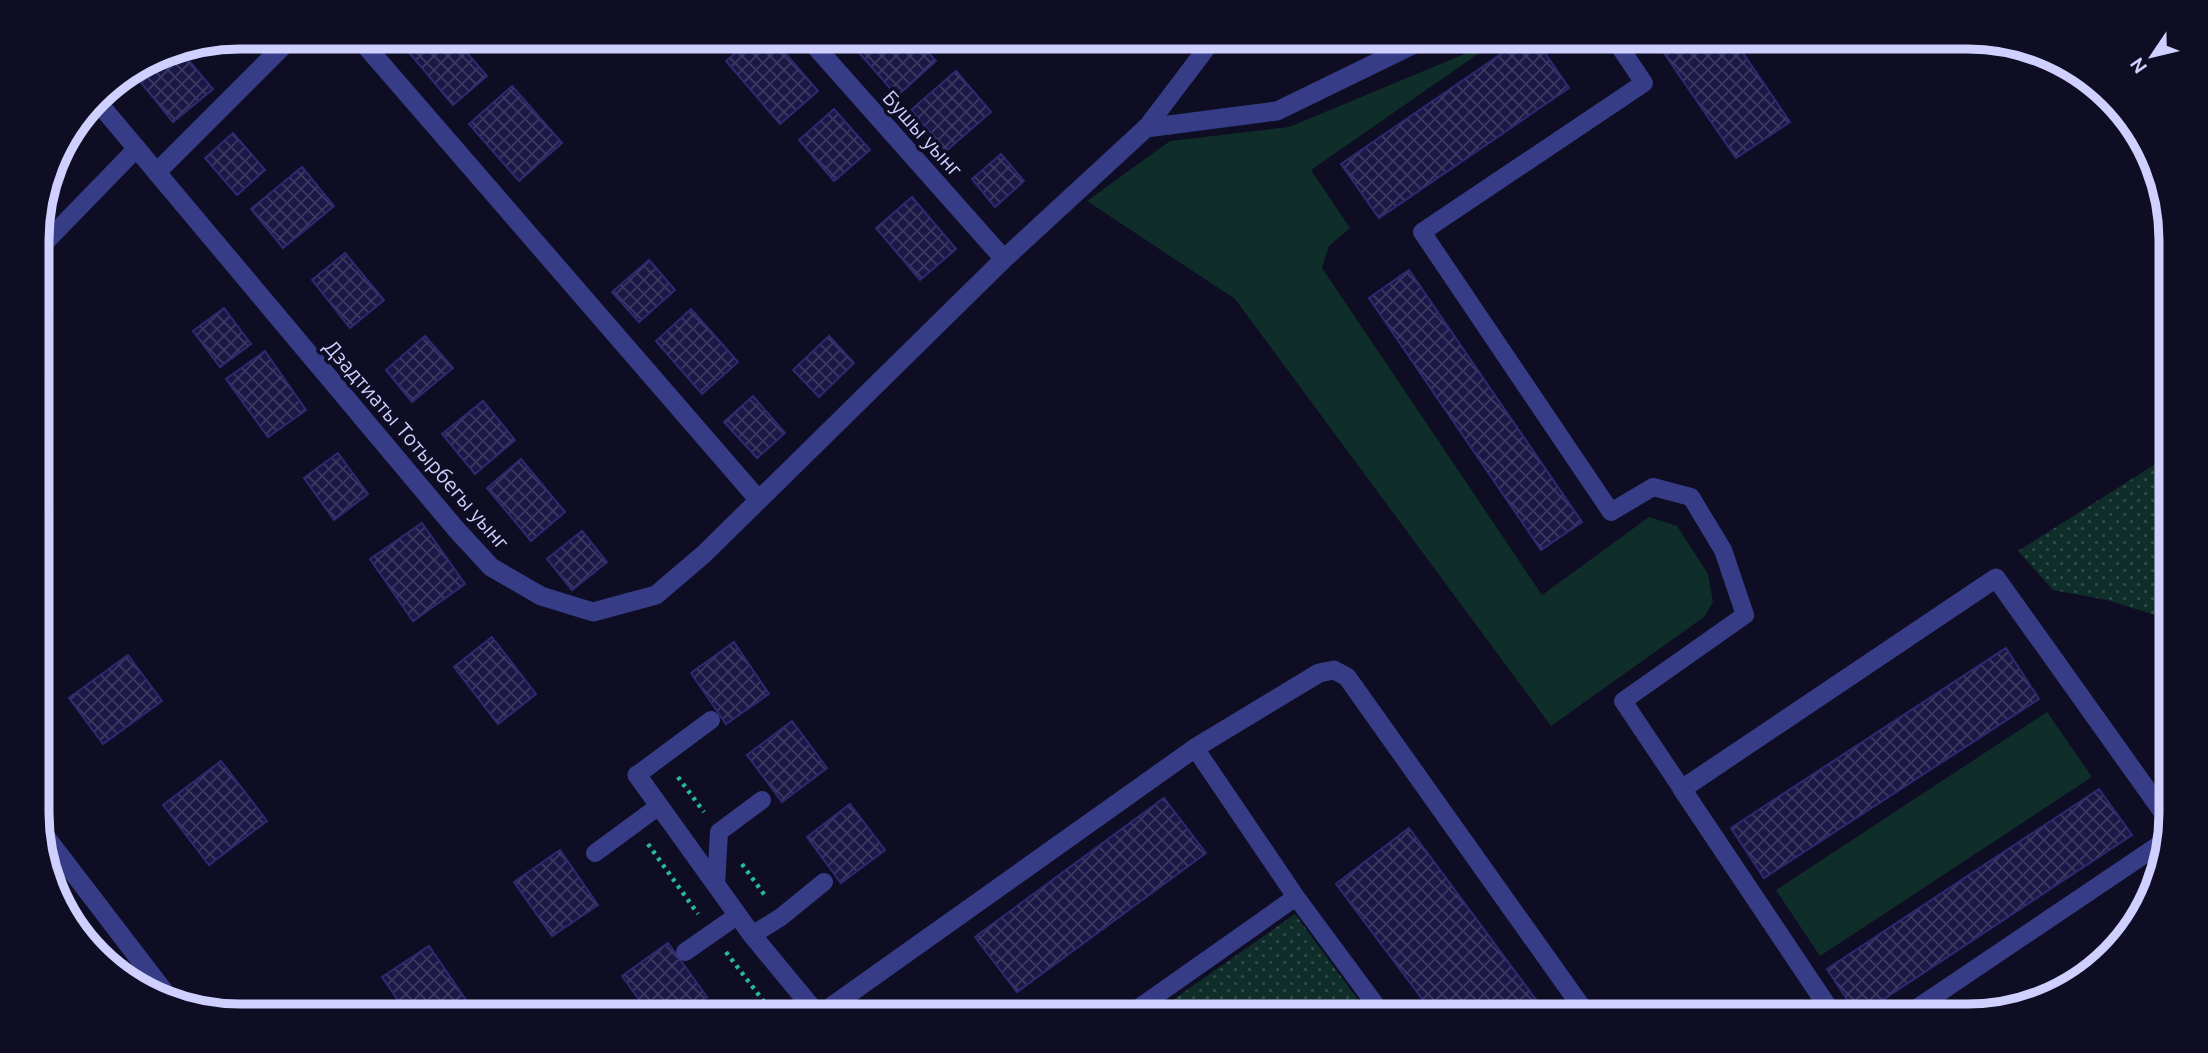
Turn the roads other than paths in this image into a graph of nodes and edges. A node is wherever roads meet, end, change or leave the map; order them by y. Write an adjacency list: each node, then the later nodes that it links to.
1 (280, 49): 10 (street)
2 (368, 49): 13 (street)
3 (818, 49): 12 (street, Бушы уынг)
4 (1206, 49): 8 (lane)
5 (1404, 49): 8 (street)
6 (1621, 49): 17 (lane)
7 (102, 108): 9 (street, Дзадтиаты Тотырбегы уынг)
8 (1146, 128): 12 (street, Дзадтиаты Тотырбегы уынг)
9 (137, 148): 10 (street, Дзадтиаты Тотырбегы уынг); 11 (lane)
10 (157, 172): 13 (street, Дзадтиаты Тотырбегы уынг)
11 (49, 239)
12 (1004, 259): 13 (street, Дзадтиаты Тотырбегы уынг)
13 (758, 499)
14 (710, 720): 16 (lane)
15 (1195, 748): 26 (lane); 32 (street); 35 (street)
16 (638, 775): 19 (street)
17 (1682, 789): 20 (street); 36 (street)
18 (762, 800): 25 (lane)
19 (659, 806): 23 (lane); 25 (street)
20 (2159, 808)
21 (53, 847): 30 (street)
22 (2155, 847): 37 (lane)
23 (595, 853)
24 (824, 882): 28 (lane)
25 (716, 885): 27 (street)
26 (1296, 897): 33 (lane); 34 (lane)
27 (738, 915): 28 (street); 29 (lane)
28 (752, 935): 31 (street)
29 (685, 952)
30 (159, 985)
31 (809, 1004)
32 (836, 1004)
33 (1143, 1004)
34 (1375, 1004)
35 (1579, 1004)
36 (1826, 1004)
37 (1923, 1004)

